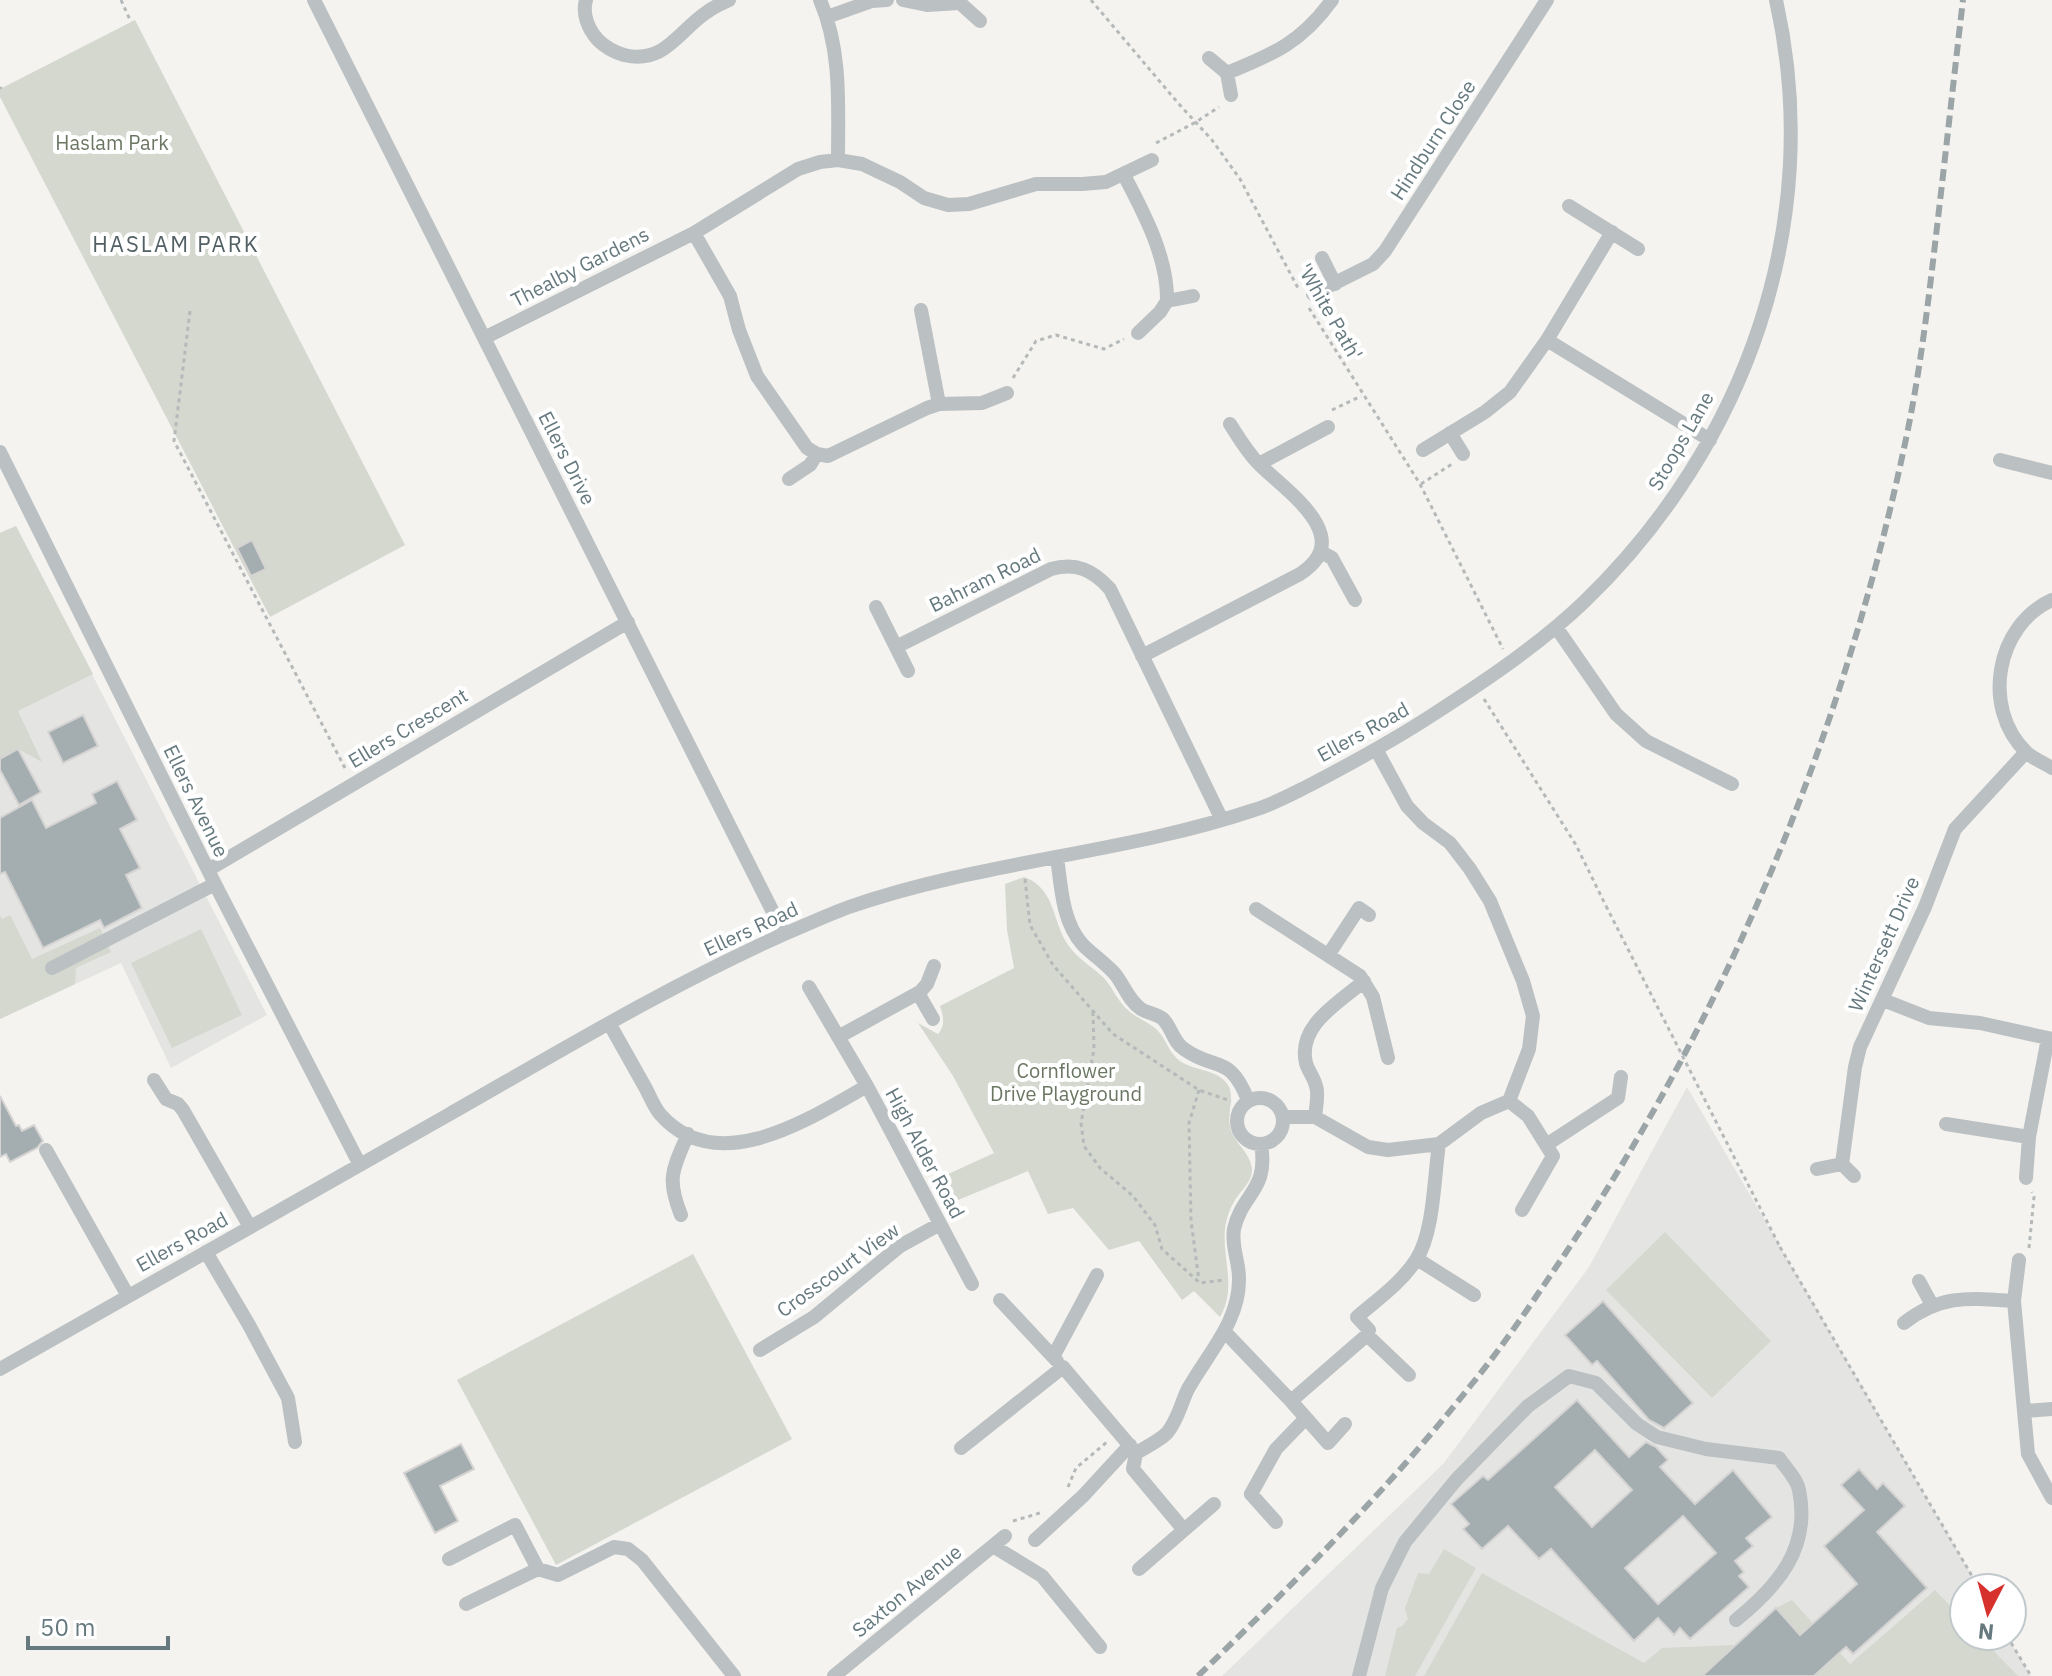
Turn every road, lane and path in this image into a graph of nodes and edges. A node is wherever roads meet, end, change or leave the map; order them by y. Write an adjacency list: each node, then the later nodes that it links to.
1 (121, 0): 15 (path)
2 (314, 0): 35 (street, Ellers Drive)
3 (585, 0): 4 (street)
4 (729, 0)
5 (820, 0): 13 (street)
6 (887, 0): 13 (street)
7 (903, 0): 12 (street)
8 (1091, 0): 19 (path, 'White Path')
9 (1332, 0): 17 (street)
10 (1547, 0): 28 (street, Hindburn Close)
11 (1776, 0): 43 (street, Stoops Lane)
12 (960, 2): 14 (street)
13 (827, 17): 20 (street)
14 (980, 21)
15 (131, 22)
16 (1209, 58): 17 (street)
17 (1227, 73): 18 (street)
18 (1231, 95): 19 (path)
19 (1196, 122): 21 (path); 38 (path, 'White Path')
20 (838, 160): 22 (street, Thealby Gardens); 25 (street, Thealby Gardens)
21 (1152, 160): 22 (street, Thealby Gardens)
22 (1124, 175): 31 (street)
23 (1569, 206): 24 (street)
24 (1612, 232): 26 (street); 36 (street)
25 (694, 233): 35 (street, Thealby Gardens); 46 (street)
26 (1638, 249)
27 (1322, 258): 28 (street)
28 (1335, 284): 29 (street, Hindburn Close)
29 (1313, 294)
30 (1193, 296): 31 (street)
31 (1167, 301): 34 (street)
32 (921, 310): 39 (street)
33 (190, 311): 67 (path)
34 (1138, 333): 37 (path)
35 (484, 338): 57 (street, Ellers Drive)
36 (1547, 340): 42 (street); 43 (street)
37 (1007, 393): 39 (street)
38 (1362, 395): 41 (path); 52 (path, 'White Path')
39 (939, 404): 46 (street)
40 (1230, 424): 49 (street)
41 (1328, 427): 49 (street)
42 (1450, 433): 44 (street); 47 (street)
43 (1710, 440): 58 (street, Stoops Lane)
44 (1423, 450)
45 (0, 452): 72 (street, Ellers Avenue)
46 (817, 454): 51 (street)
47 (1463, 454): 52 (path)
48 (2000, 460): 50 (street)
49 (1259, 464): 53 (street)
50 (2052, 473)
51 (789, 479)
52 (1420, 484): 61 (path, 'White Path')
53 (1321, 552): 54 (street); 60 (street)
54 (1355, 600)
55 (2052, 600): 65 (street)
56 (876, 607): 59 (street)
57 (628, 622): 67 (street, Ellers Crescent); 76 (street, Ellers Drive)
58 (1556, 627): 61 (street, Ellers Road); 68 (street)
59 (896, 647): 60 (street, Bahram Road); 62 (street)
60 (1142, 656): 69 (street, Bahram Road)
61 (1509, 662): 63 (street, Ellers Road)
62 (908, 671)
63 (1477, 687): 64 (street, Ellers Road); 154 (path, bridge)
64 (1377, 751): 69 (street, Ellers Road); 94 (street)
65 (2026, 752): 66 (street); 83 (street, Wintersett Drive)
66 (2052, 768)
67 (353, 784): 72 (street, Ellers Crescent)
68 (1732, 784)
69 (1222, 820): 70 (street, Ellers Road)
70 (1057, 857): 71 (street, Ellers Road); 95 (street)
71 (1023, 863): 76 (street, Ellers Road); 84 (path)
72 (208, 870): 73 (street, Ellers Avenue)
73 (215, 884): 79 (street); 106 (street, Ellers Avenue)
74 (1256, 909): 77 (street)
75 (1369, 915): 77 (street)
76 (784, 934): 86 (street, Ellers Road)
77 (1329, 954): 80 (street)
78 (934, 966): 82 (street)
79 (52, 968)
80 (1364, 981): 89 (street); 97 (street)
81 (809, 987): 87 (street)
82 (918, 993): 85 (street); 87 (street)
83 (1883, 1000): 88 (street); 105 (street, Wintersett Drive)
84 (1093, 1012): 93 (path); 120 (path)
85 (933, 1019)
86 (609, 1023): 99 (street, High Alder Road); 106 (street, Ellers Road)
87 (838, 1037): 92 (street)
88 (2050, 1039): 100 (street)
89 (1388, 1058)
90 (1621, 1077): 103 (street)
91 (154, 1080): 113 (street)
92 (867, 1086): 99 (street, High Alder Road); 112 (street, High Alder Road)
93 (1199, 1090): 95 (path); 120 (path)
94 (1509, 1101): 102 (street); 103 (street)
95 (1245, 1103): 96 (street); 101 (street)
96 (1283, 1117): 97 (street); 101 (street)
97 (1315, 1117): 102 (street)
98 (1946, 1124): 100 (street)
99 (688, 1134): 111 (street)
100 (2029, 1137): 109 (street)
101 (1261, 1144): 118 (street)
102 (1439, 1144): 115 (street)
103 (1546, 1145): 110 (street)
104 (46, 1150): 123 (street)
105 (1842, 1164): 107 (street); 108 (street)
106 (360, 1165): 113 (street, Ellers Road)
107 (1817, 1169)
108 (1854, 1176)
109 (2026, 1178): 116 (path)
110 (1522, 1210)
111 (681, 1215)
112 (940, 1224): 121 (street, High Alder Road); 130 (street, Crosscourt View)
113 (250, 1227): 114 (street, Ellers Road)
114 (206, 1252): 123 (street, Ellers Road); 140 (street)
115 (1417, 1259): 122 (street); 129 (street)
116 (2019, 1260): 125 (street)
117 (1097, 1275): 131 (street)
118 (1239, 1278): 120 (path); 128 (street)
119 (1919, 1281): 126 (street)
120 (1200, 1283)
121 (972, 1284)
122 (1474, 1295)
123 (128, 1296): 132 (street, Ellers Road)
124 (1000, 1300): 131 (street)
125 (2014, 1301): 126 (street); 136 (street)
126 (1932, 1305): 127 (street)
127 (1904, 1323)
128 (1225, 1332): 134 (street); 142 (street)
129 (1367, 1335): 133 (street); 134 (street)
130 (760, 1350)
131 (1058, 1362): 139 (street); 141 (street)
132 (0, 1369)
133 (1409, 1375)
134 (1291, 1401): 137 (street)
135 (2052, 1409): 136 (street)
136 (2024, 1411): 144 (street)
137 (1306, 1418): 138 (street); 147 (street)
138 (1345, 1424)
139 (1119, 1432): 142 (street); 143 (path)
140 (295, 1442)
141 (961, 1448)
142 (1133, 1449): 148 (street); 149 (street)
143 (1066, 1492)
144 (2052, 1498)
145 (1214, 1504): 148 (street)
146 (1040, 1513): 150 (path)
147 (1276, 1522)
148 (1184, 1530): 153 (street)
149 (1035, 1540)
150 (999, 1541): 157 (street); 160 (street, Saxton Avenue)
151 (449, 1559): 152 (street)
152 (538, 1569): 155 (street); 159 (street)
153 (1139, 1569)
154 (1970, 1572)
155 (466, 1604)
156 (1736, 1620): 161 (street)
157 (1100, 1647)
158 (2017, 1652): 162 (path)
159 (734, 1676)
160 (834, 1676)
161 (1359, 1676)
162 (2031, 1676)

